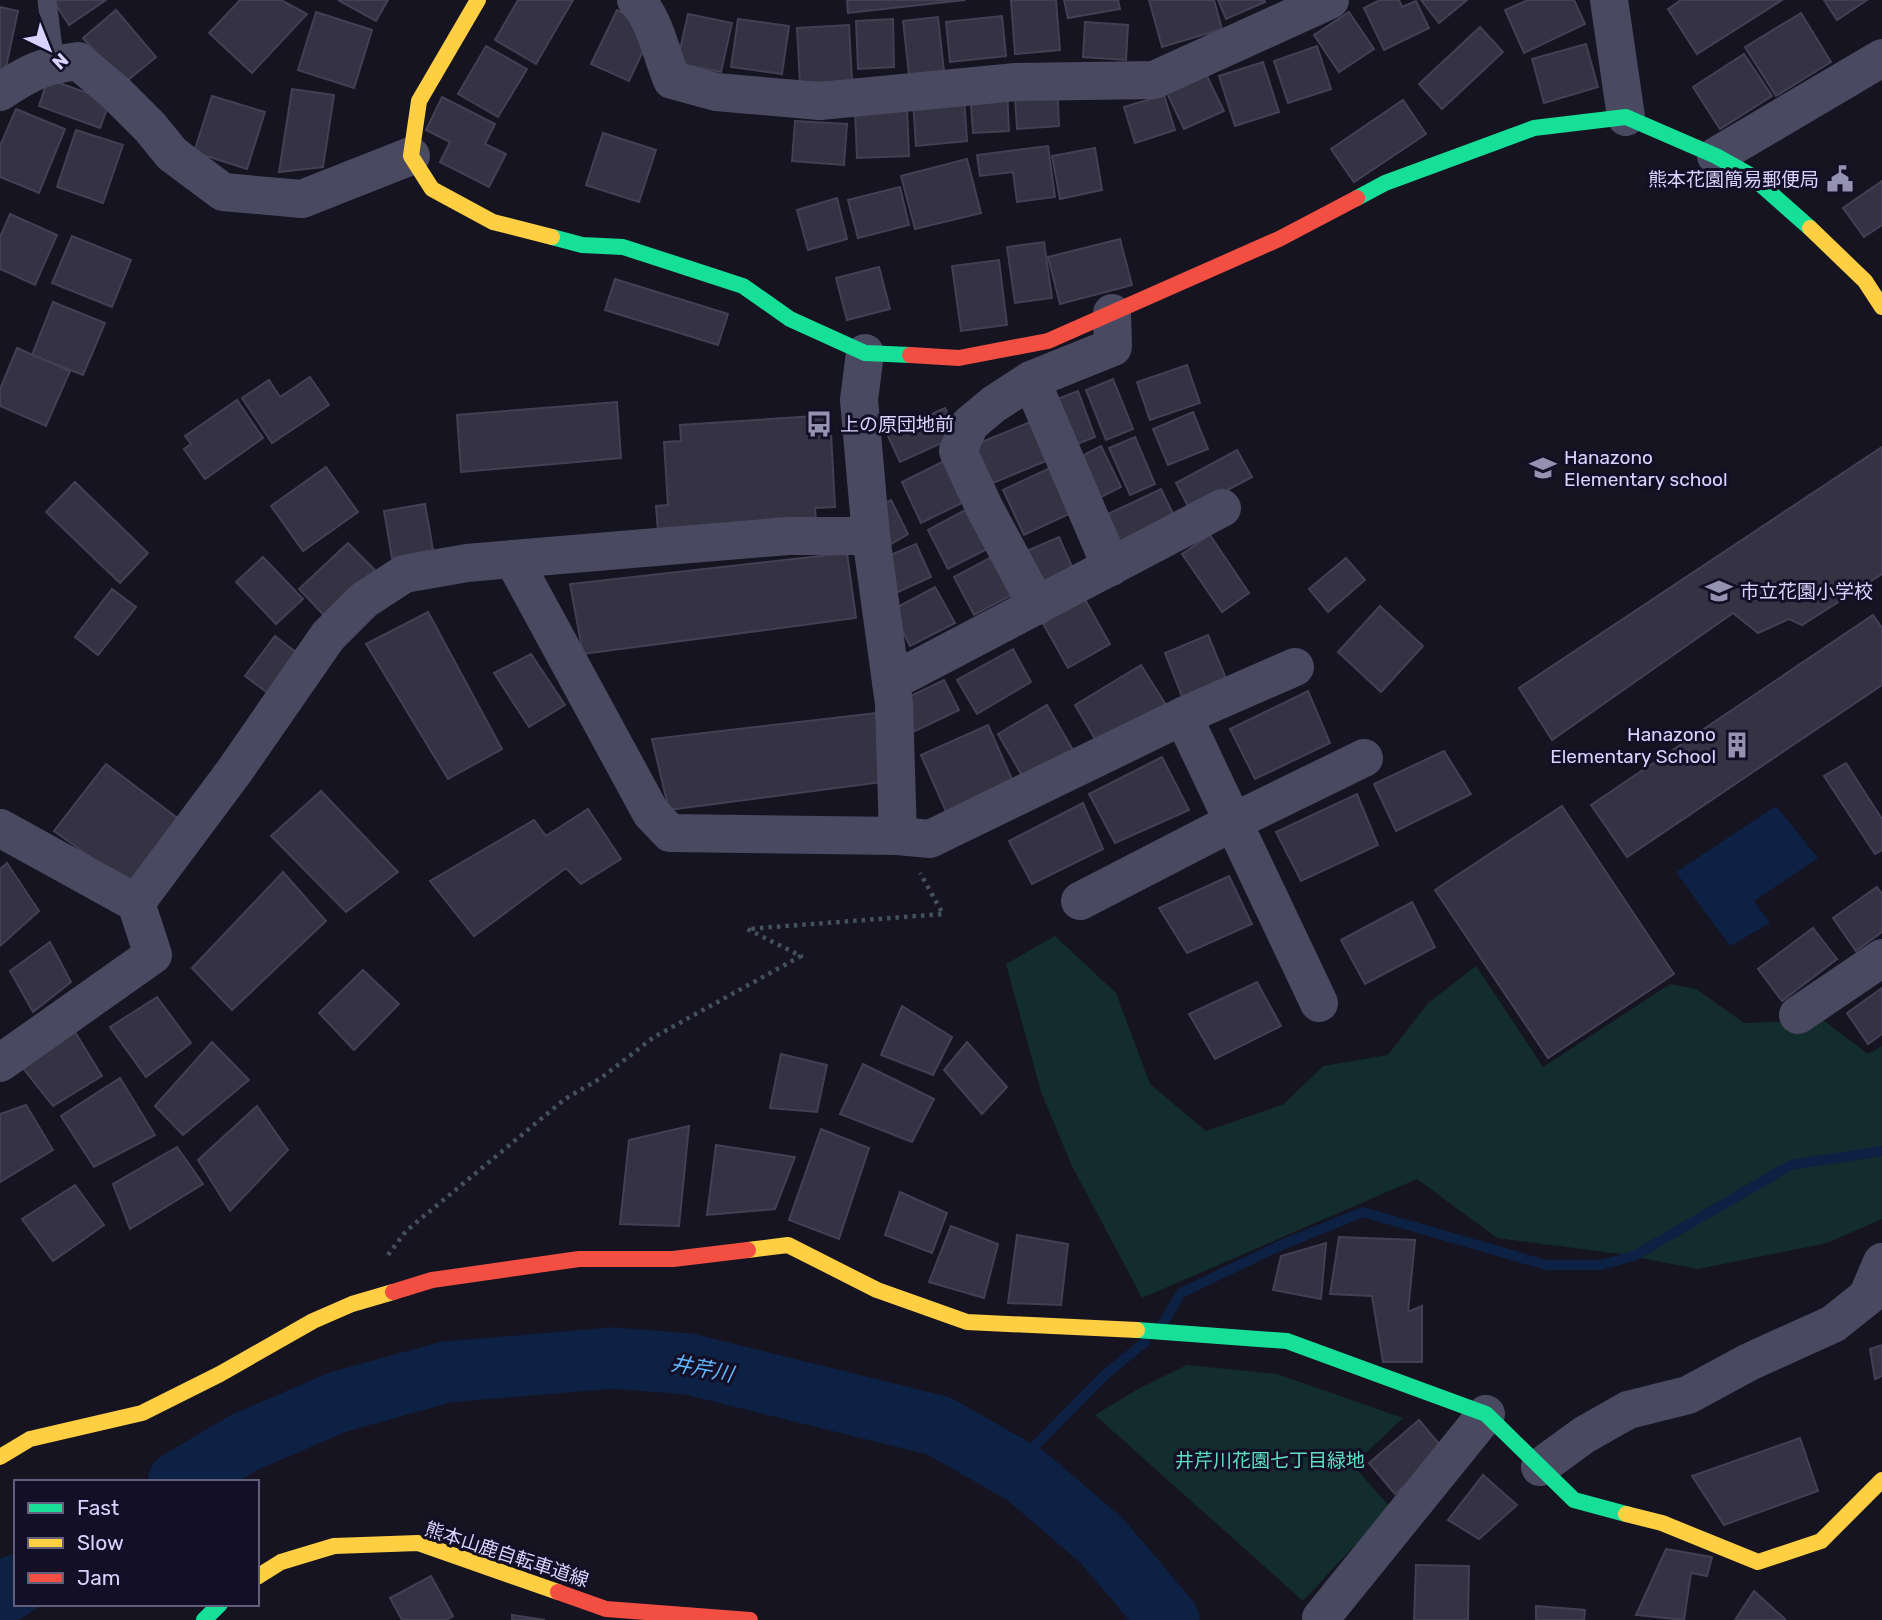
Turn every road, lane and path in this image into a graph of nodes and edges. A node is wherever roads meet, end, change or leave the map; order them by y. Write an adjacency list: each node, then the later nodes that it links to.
1 (47, 0): 7 (lane)
2 (478, 0): 10 (street)
3 (636, 0): 4 (street)
4 (1330, 0)
5 (1609, 0): 9 (street)
6 (1882, 58): 11 (street)
7 (55, 65): 8 (street); 10 (street)
8 (0, 92)
9 (1626, 117): 11 (street); 13 (street)
10 (411, 156): 14 (street)
11 (1716, 156): 12 (street)
12 (1876, 286)
13 (1112, 313): 14 (street); 15 (street)
14 (865, 354): 17 (street)
15 (1031, 380): 19 (street); 20 (street)
16 (1222, 508): 19 (street)
17 (871, 536): 18 (street); 22 (street)
18 (513, 559): 27 (street); 29 (street)
19 (1111, 567): 20 (street)
20 (1037, 606): 22 (street)
21 (1295, 667): 23 (street)
22 (891, 682): 27 (street)
23 (1183, 716): 25 (street); 27 (street)
24 (1364, 758): 25 (street)
25 (1233, 821): 28 (street); 31 (street)
26 (0, 828): 29 (street)
27 (898, 836): 35 (path)
28 (1080, 901)
29 (136, 903): 33 (street)
30 (1882, 958): 32 (street)
31 (1319, 1003)
32 (1798, 1016)
33 (0, 1063)
34 (1882, 1262): 38 (street)
35 (352, 1304): 36 (street); 37 (street)
36 (1486, 1415): 38 (street); 42 (street)
37 (0, 1457)
38 (1540, 1467): 39 (street)
39 (1882, 1480)
40 (259, 1576): 44 (street, 熊本山鹿自転車道線)
41 (218, 1606): 43 (street)
42 (1321, 1618)
43 (204, 1620)
44 (750, 1620)

